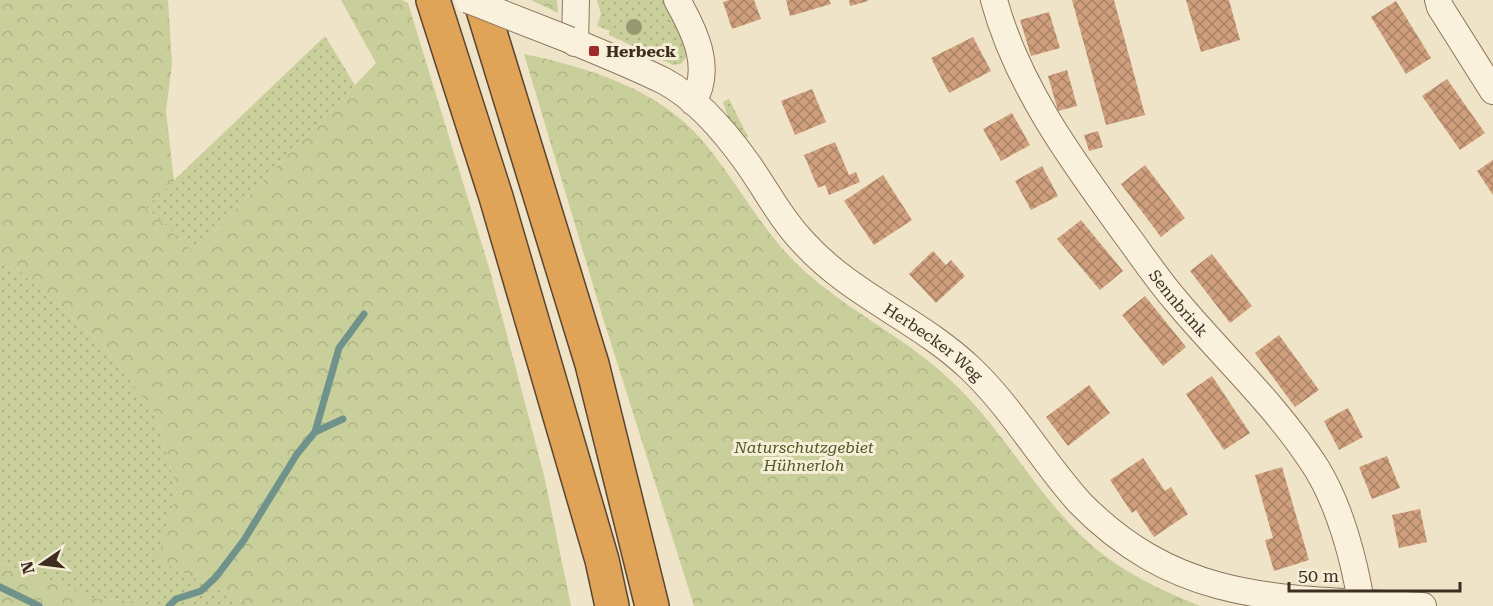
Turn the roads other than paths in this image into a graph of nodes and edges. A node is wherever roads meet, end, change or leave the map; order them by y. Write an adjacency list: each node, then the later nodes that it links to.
1 (433, 0): 11 (highway)
2 (468, 0): 8 (street, Herbecker Weg, bridge)
3 (480, 0): 15 (highway)
4 (576, 0): 8 (street)
5 (677, 0): 10 (street)
6 (994, 0): 12 (street, Sennbrink)
7 (1438, 0): 9 (street)
8 (572, 42): 10 (street, Herbecker Weg)
9 (1493, 91)
10 (693, 102): 12 (street, Herbecker Weg)
11 (552, 396): 13 (highway); 14 (highway)
12 (1361, 602): 16 (street, Herbecker Weg)
13 (594, 606)
14 (612, 606)
15 (652, 606)
16 (1423, 606)

